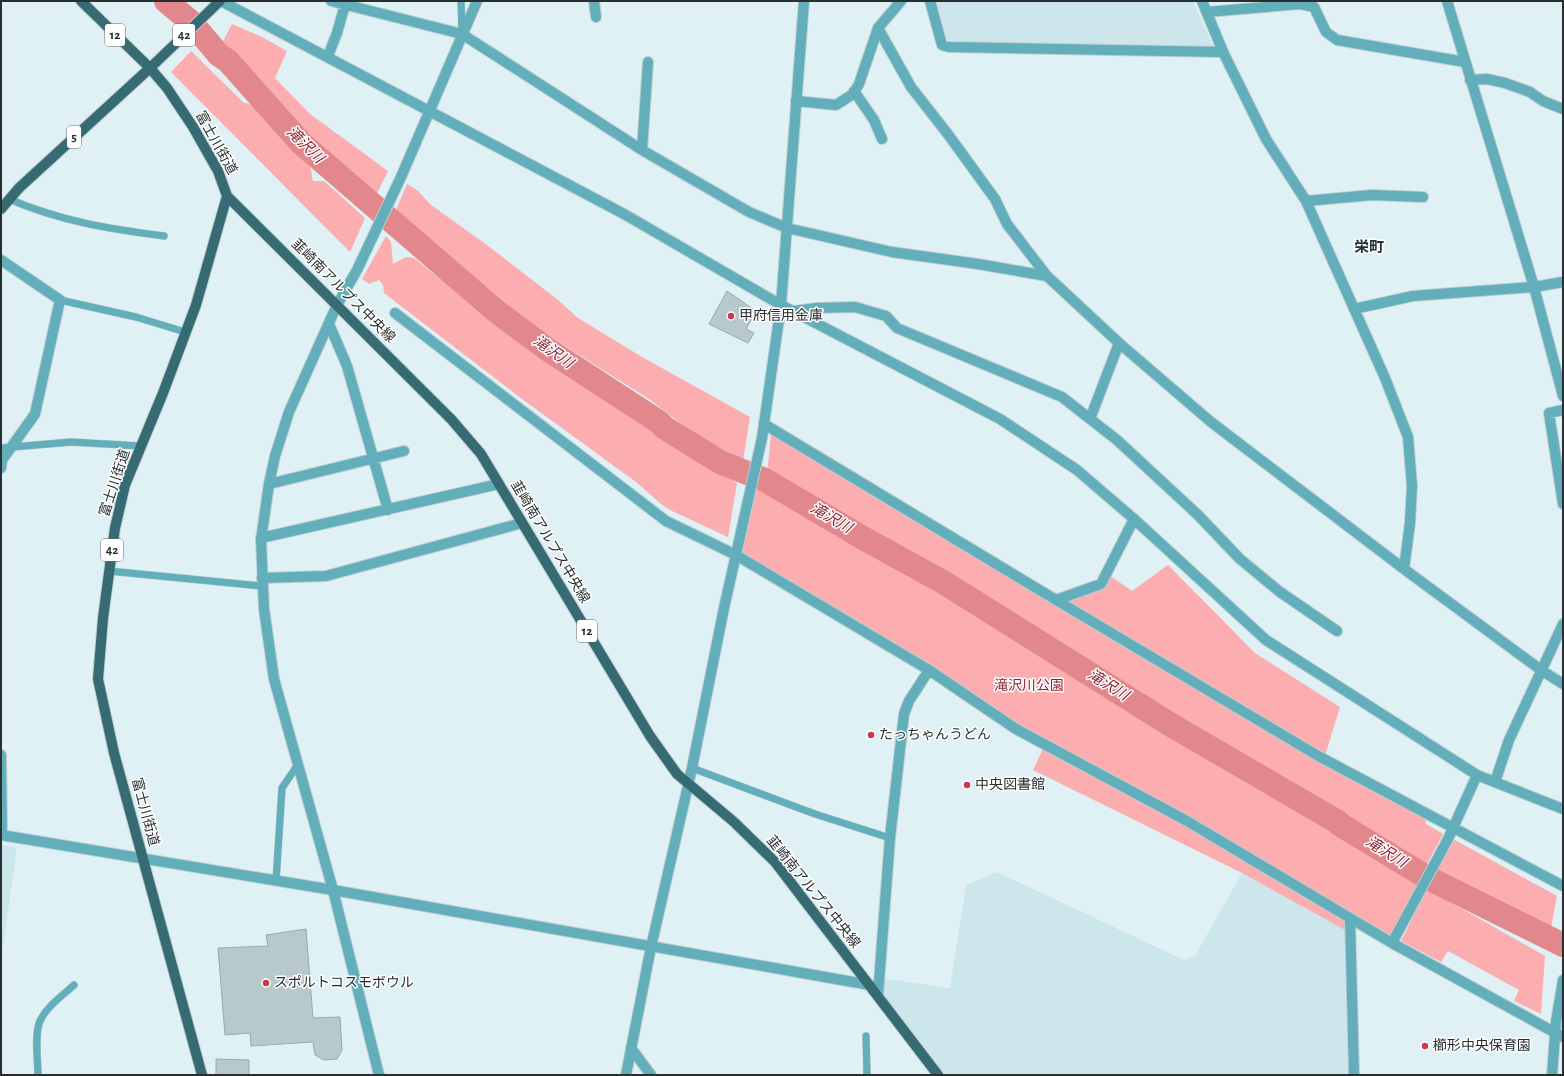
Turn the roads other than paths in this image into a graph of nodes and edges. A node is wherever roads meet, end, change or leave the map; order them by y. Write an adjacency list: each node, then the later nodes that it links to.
1 (81, 1): 21 (main road, 12)
2 (221, 1): 18 (street); 21 (main road, 42)
3 (331, 1): 12 (street)
4 (461, 1): 16 (lane)
5 (477, 1): 16 (street)
6 (594, 1): 14 (street)
7 (804, 1): 24 (street)
8 (901, 1): 15 (street)
9 (930, 1): 17 (street)
10 (1202, 1): 13 (street)
11 (1447, 1): 20 (street)
12 (346, 3): 16 (street); 18 (street)
13 (1206, 12): 17 (street); 20 (street)
14 (596, 17)
15 (878, 28): 23 (street); 37 (street)
16 (462, 34): 26 (street); 28 (street)
17 (1223, 52): 32 (street)
18 (328, 56): 26 (street)
19 (648, 62): 28 (street)
20 (1465, 62): 22 (street)
21 (150, 68): 29 (main road, 富士川街道); 31 (main road, 5)
22 (1470, 80): 25 (street); 39 (street)
23 (854, 91): 24 (street); 27 (street)
24 (796, 101): 34 (street)
25 (1563, 109)
26 (430, 111): 41 (street); 42 (street)
27 (882, 140)
28 (642, 150): 34 (street)
29 (227, 196): 42 (main road, 韮崎南アルプス中央線 / 12); 47 (main road, 富士川街道 / 42)
30 (1424, 197): 32 (street)
31 (9, 199): 33 (main road, 5); 35 (lane)
32 (1306, 200): 43 (street)
33 (1, 209)
34 (787, 228): 37 (street); 41 (street)
35 (164, 236)
36 (1, 260): 40 (street)
37 (1047, 276): 48 (street)
38 (1563, 282): 39 (street)
39 (1534, 287): 43 (street); 49 (street)
40 (60, 300): 47 (lane); 54 (street)
41 (781, 304): 44 (street); 52 (street)
42 (337, 305): 46 (street); 59 (main road, 韮崎南アルプス中央線 / 12)
43 (1354, 309): 66 (street)
44 (794, 311): 51 (street); 62 (street)
45 (395, 313): 65 (street)
46 (329, 324): 56 (street); 58 (street)
47 (186, 332): 53 (main road, 富士川街道 / 42)
48 (1119, 343): 51 (street); 66 (street)
49 (1563, 396)
50 (1563, 410): 60 (street)
51 (1090, 418): 71 (street)
52 (764, 424): 65 (street); 69 (street)
53 (142, 446): 54 (lane); 67 (main road, 富士川街道 / 42)
54 (6, 447): 57 (street)
55 (404, 451): 56 (street)
56 (373, 458): 58 (street); 61 (street)
57 (1, 468)
58 (269, 484): 64 (street)
59 (499, 484): 61 (street); 63 (main road, 韮崎南アルプス中央線 / 12)
60 (1563, 504)
61 (388, 510): 64 (street)
62 (1134, 519): 69 (street); 78 (street)
63 (522, 523): 68 (street); 80 (main road, 韮崎南アルプス中央線 / 12)
64 (261, 538): 68 (street)
65 (736, 555): 72 (street); 77 (street)
66 (1404, 569): 73 (street)
67 (109, 571): 68 (lane); 85 (main road, 富士川街道 / 42)
68 (262, 582): 76 (street)
69 (1056, 600): 82 (street)
70 (1563, 624): 73 (street)
71 (1337, 631)
72 (929, 670): 84 (street); 89 (street)
73 (1541, 670): 74 (street); 79 (street)
74 (1563, 684)
75 (1, 755): 83 (street)
76 (297, 766): 86 (lane); 88 (street)
77 (692, 768): 80 (street); 84 (lane)
78 (1476, 775): 79 (street); 82 (street)
79 (1495, 782): 81 (street)
80 (688, 784): 91 (street); 94 (main road, 韮崎南アルプス中央線 / 12)
81 (1563, 810)
82 (1452, 827): 87 (street); 90 (street)
83 (2, 835): 85 (street)
84 (890, 838): 95 (street)
85 (142, 857): 86 (street); 100 (main road, 富士川街道 / 42)
86 (276, 881): 88 (street)
87 (1563, 886)
88 (333, 890): 91 (street); 101 (street)
89 (1350, 919): 90 (street); 106 (street)
90 (1392, 944): 96 (street)
91 (651, 947): 94 (street); 98 (street)
92 (1563, 980): 96 (street)
93 (74, 984): 99 (lane)
94 (870, 985): 95 (main road, 韮崎南アルプス中央線 / 12)
95 (878, 995): 105 (main road, 韮崎南アルプス中央線 / 12)
96 (1558, 1030): 107 (street)
97 (866, 1036): 104 (lane)
98 (631, 1048): 102 (street); 103 (street)
99 (38, 1075)
100 (202, 1075)
101 (379, 1075)
102 (626, 1075)
103 (652, 1075)
104 (867, 1075)
105 (938, 1075)
106 (1354, 1075)
107 (1552, 1075)

